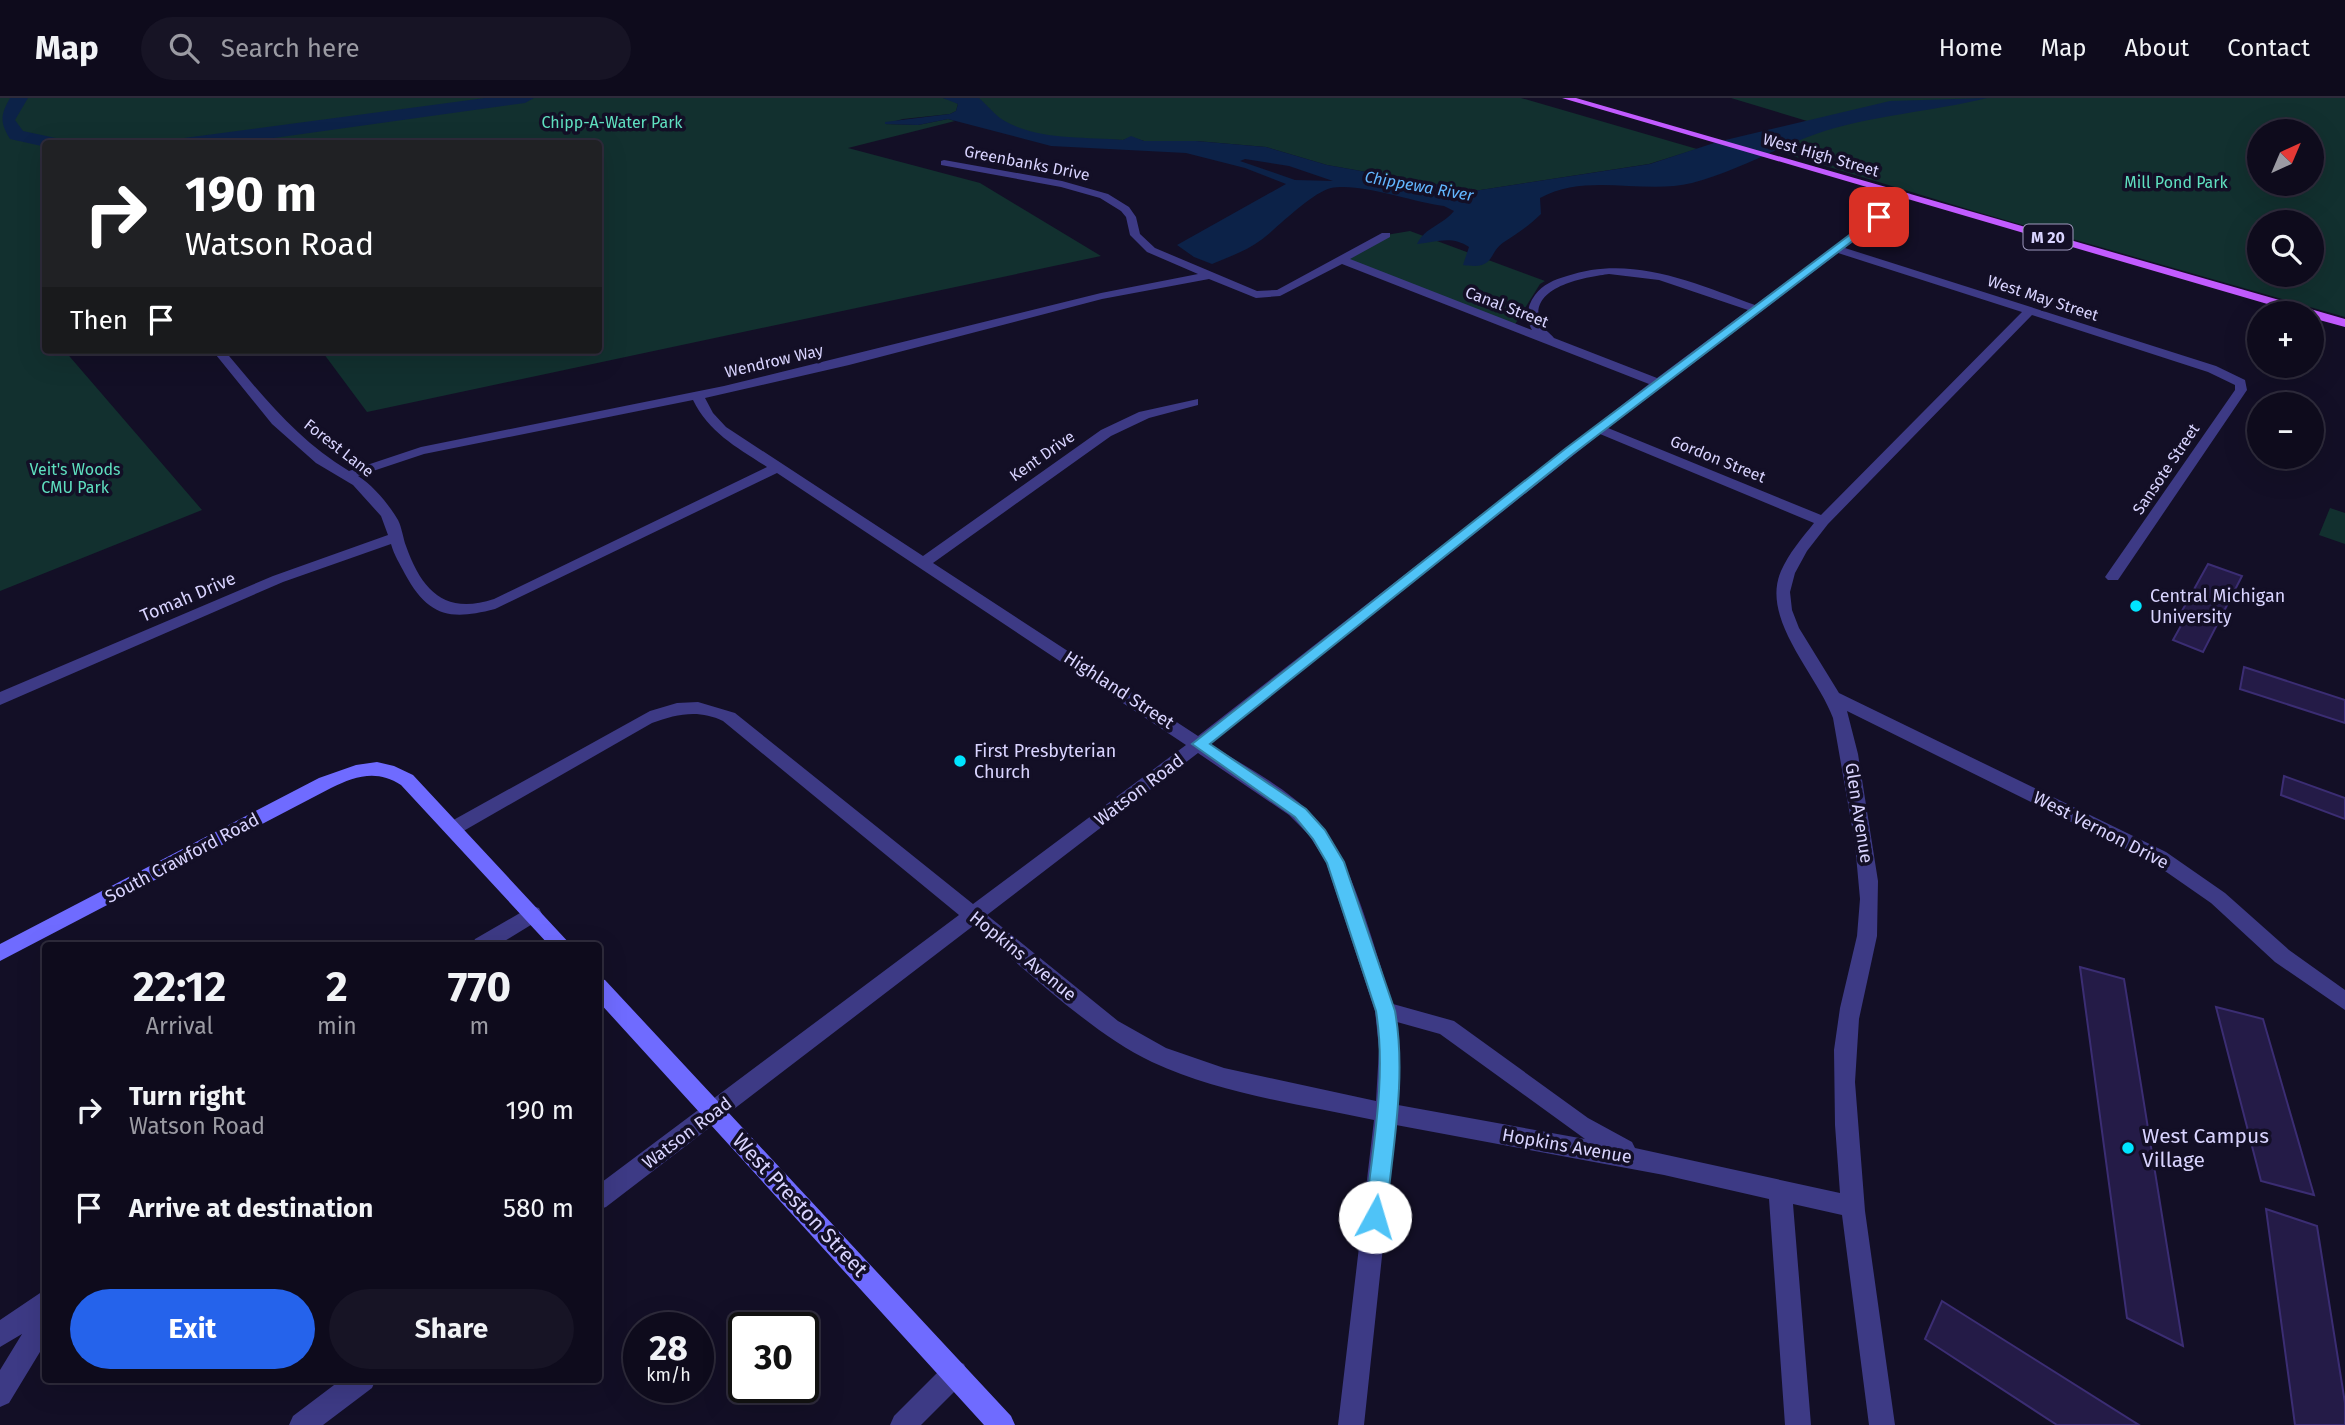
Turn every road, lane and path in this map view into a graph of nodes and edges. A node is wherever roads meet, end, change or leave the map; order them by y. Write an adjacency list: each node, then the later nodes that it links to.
1 (1566, 98): 3 (main road, West High Street / M 20)
2 (944, 163): 7 (street, Greenbanks Drive)
3 (1908, 196): 5 (street, Watson Road); 8 (main road, West High Street / M 20)
4 (1386, 236): 6 (street, Greenbanks Drive)
5 (1837, 249): 9 (street, Watson Road); 10 (street, West May Street)
6 (1342, 260): 7 (street, Greenbanks Drive); 13 (street, Canal Street)
7 (1206, 276): 17 (street, Wendrow Way)
8 (2270, 301)
9 (1758, 310): 13 (street); 16 (street, Watson Road)
10 (2030, 310): 15 (street, West May Street); 22 (street, Glen Avenue)
11 (2324, 317): 12 (main road, West High Street / M 20)
12 (2345, 323)
13 (1557, 343): 16 (street, Canal Street)
14 (221, 354): 21 (street, Forest Lane)
15 (2238, 380): 25 (street, Sansote Street)
16 (1660, 384): 19 (street, Watson Road)
17 (698, 396): 20 (street, Highland Street); 21 (street, Wendrow Way)
18 (1193, 402): 24 (street, Kent Drive)
19 (1599, 429): 22 (street, Gordon Street); 28 (street, Watson Road)
20 (778, 467): 23 (street, Forest Lane); 24 (street, Highland Street)
21 (349, 475): 23 (street, Forest Lane)
22 (1823, 522): 26 (street, Glen Avenue)
23 (395, 538): 27 (street, Tomah Drive)
24 (924, 562): 28 (street, Highland Street)
25 (2113, 577)
26 (1833, 697): 36 (street, West Vernon Drive); 43 (street, Glen Avenue)
27 (0, 699)
28 (1199, 744): 31 (street, Watson Road); 37 (street, Highland Street)
29 (454, 828): 30 (street); 31 (street, Hopkins Avenue); 34 (street, South Crawford Road)
30 (532, 914): 32 (street); 33 (street)
31 (974, 916): 38 (street, Watson Road); 39 (street, Hopkins Avenue)
32 (487, 942)
33 (558, 942)
34 (0, 953)
35 (602, 990): 38 (street, West Preston Street)
36 (2345, 1001)
37 (1385, 1011): 39 (street, Highland Street); 40 (street, Hopkins Avenue)
38 (714, 1111): 42 (street, Watson Road); 47 (street, West Preston Street)
39 (1386, 1112): 40 (street, Hopkins Avenue); 53 (street, Highland Street)
40 (1664, 1164): 41 (street, Hopkins Avenue)
41 (1780, 1191): 43 (street, Hopkins Avenue); 54 (street)
42 (602, 1196)
43 (1854, 1207): 55 (street, Glen Avenue)
44 (42, 1304): 46 (street)
45 (42, 1325): 49 (street)
46 (0, 1335)
47 (955, 1373): 51 (street); 52 (street, West Preston Street)
48 (358, 1383): 50 (street)
49 (0, 1394)
50 (302, 1425)
51 (903, 1425)
52 (1002, 1425)
53 (1352, 1425)
54 (1798, 1425)
55 (1882, 1425)

